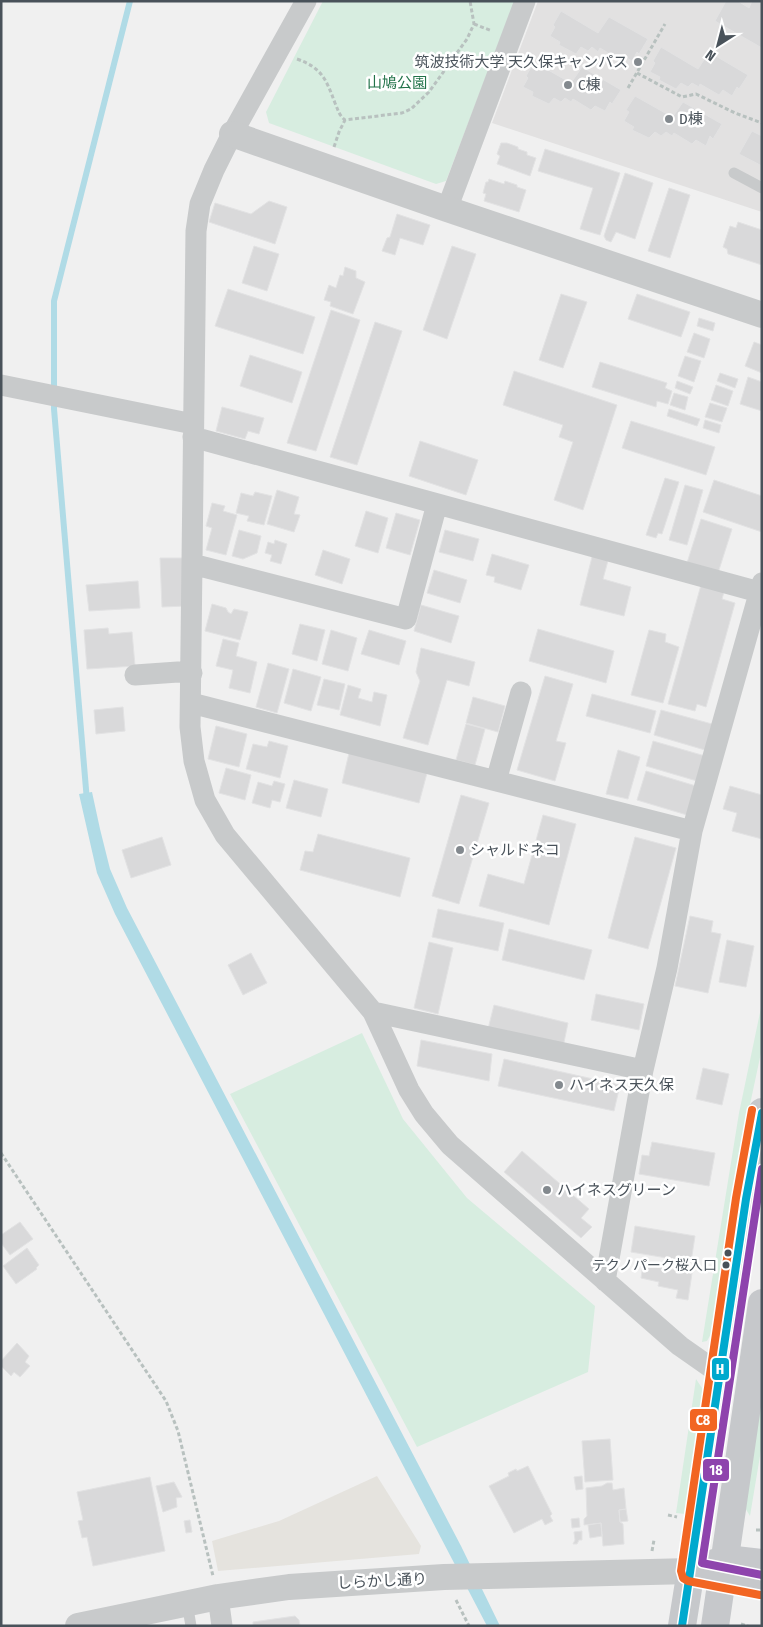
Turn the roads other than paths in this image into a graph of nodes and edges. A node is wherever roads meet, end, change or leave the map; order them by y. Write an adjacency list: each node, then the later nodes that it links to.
1 (306, 1): 3 (street)
2 (525, 1): 6 (street)
3 (232, 134): 6 (street); 9 (street)
4 (734, 173): 5 (lane)
5 (762, 188)
6 (447, 209): 7 (street)
7 (762, 315)
8 (1, 384): 9 (street)
9 (193, 430): 10 (street); 11 (street)
10 (437, 504): 11 (street); 12 (street)
11 (192, 564): 14 (street)
12 (760, 587): 13 (street)
13 (757, 616): 19 (street)
14 (192, 673): 15 (street); 17 (street)
15 (135, 675)
16 (521, 692): 18 (street)
17 (191, 703): 18 (street); 20 (street)
18 (496, 781): 19 (street)
19 (692, 831): 21 (street)
20 (373, 1012): 21 (street); 23 (street)
21 (643, 1070): 23 (street)
22 (762, 1112): 25 (main road)
23 (605, 1281): 25 (street)
24 (762, 1303): 27 (main road)
25 (720, 1374): 28 (main road)
26 (762, 1563): 27 (main road)
27 (724, 1569): 28 (main road); 29 (main road); 32 (main road)
28 (691, 1571): 30 (street, しらかし通り); 35 (main road)
29 (762, 1585)
30 (218, 1597): 31 (street, しらかし通り); 34 (street)
31 (189, 1614): 33 (street, しらかし通り)
32 (728, 1625)
33 (78, 1626)
34 (222, 1626)
35 (682, 1626)

